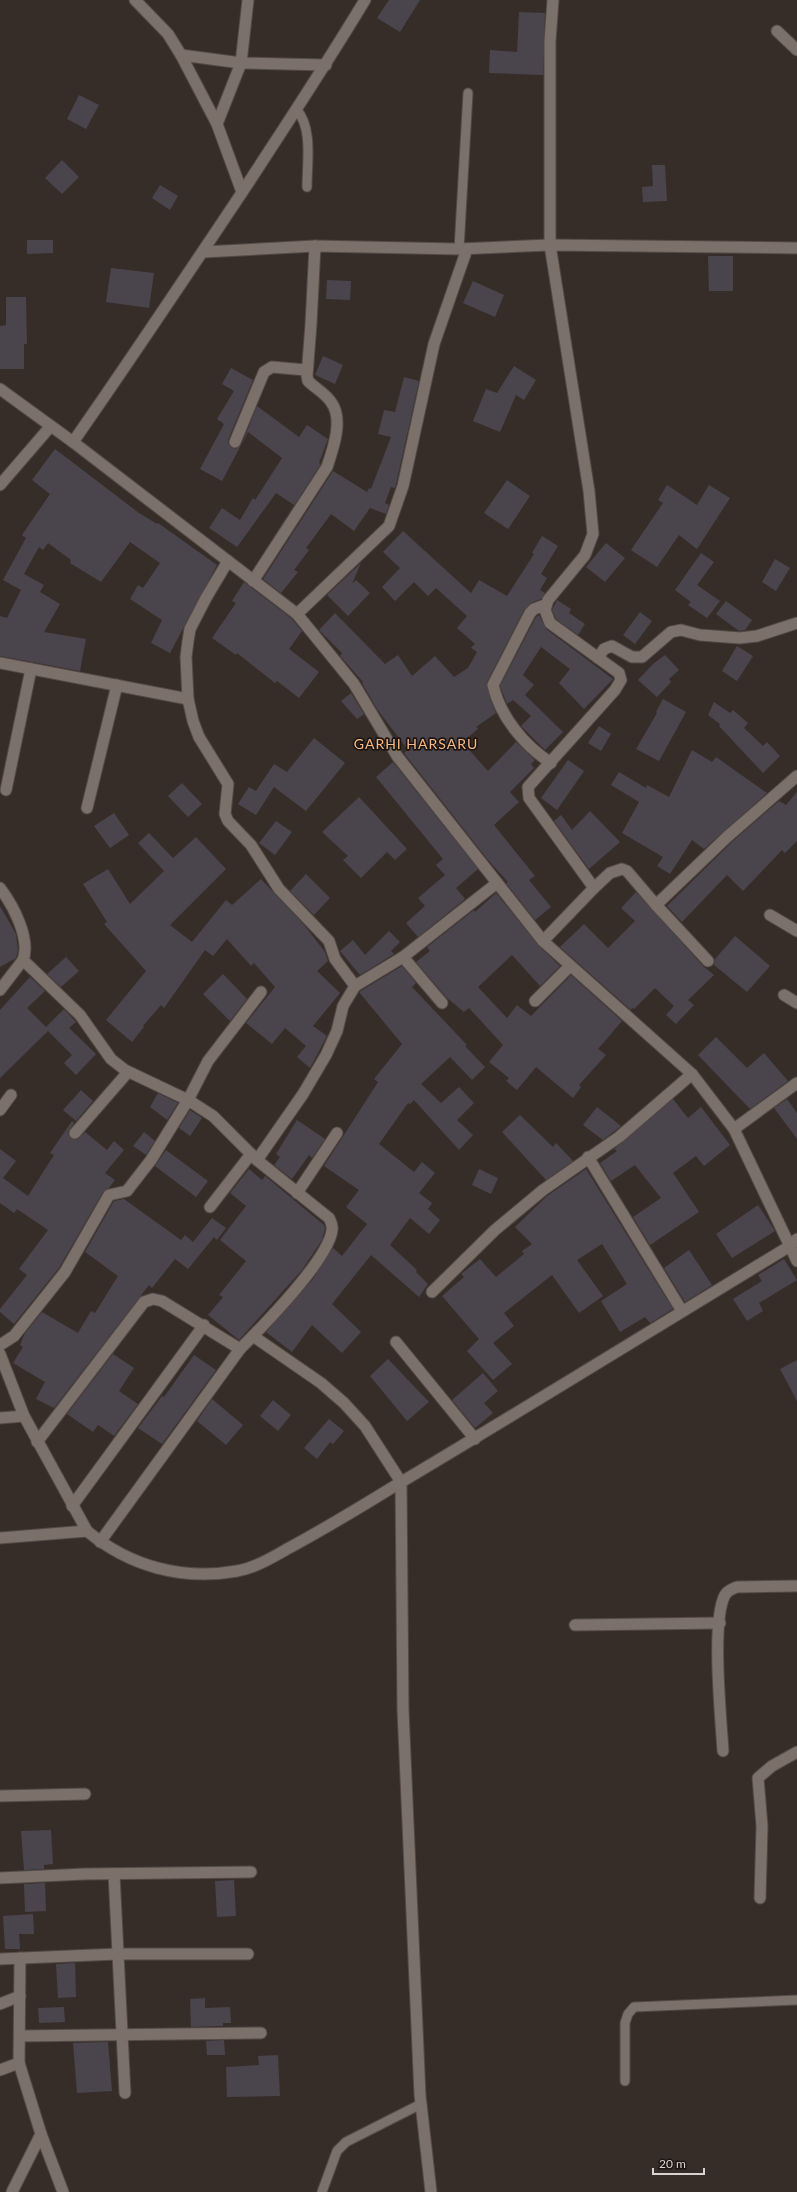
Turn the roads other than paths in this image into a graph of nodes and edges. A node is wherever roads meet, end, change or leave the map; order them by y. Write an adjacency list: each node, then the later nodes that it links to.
1 (135, 0): 7 (street)
2 (248, 0): 8 (street)
3 (365, 0): 9 (street)
4 (553, 0): 15 (street)
5 (777, 31): 6 (street)
6 (797, 50)
7 (181, 55): 8 (street); 12 (street)
8 (241, 63): 9 (street); 12 (street)
9 (326, 66): 11 (street)
10 (468, 93): 18 (lane)
11 (297, 110): 13 (lane); 14 (street)
12 (217, 124): 14 (street)
13 (307, 187)
14 (242, 192): 19 (street)
15 (550, 245): 17 (street); 18 (street); 28 (street)
16 (314, 246): 18 (street); 19 (street); 20 (street)
17 (797, 248)
18 (463, 249): 29 (street)
19 (203, 252): 23 (street)
20 (306, 370): 24 (street); 27 (street)
21 (0, 389): 22 (street)
22 (50, 427): 23 (street); 25 (street)
23 (73, 442): 26 (street)
24 (235, 442)
25 (0, 485)
26 (228, 561): 27 (street); 35 (street)
27 (253, 581): 29 (street)
28 (545, 605): 31 (street); 36 (street)
29 (297, 614): 40 (street)
30 (797, 623): 31 (street)
31 (598, 658): 36 (street)
32 (0, 663): 33 (street)
33 (32, 669): 34 (street); 38 (street)
34 (117, 685): 35 (street); 39 (street)
35 (188, 699): 51 (street)
36 (551, 763): 42 (street)
37 (797, 776): 43 (street)
38 (6, 790)
39 (87, 808)
40 (497, 883): 46 (street); 47 (street)
41 (0, 888): 48 (street)
42 (594, 888): 43 (street); 46 (street)
43 (656, 905): 49 (street)
44 (770, 915): 45 (street)
45 (797, 932)
46 (543, 941): 50 (street)
47 (403, 957): 51 (street); 56 (street)
48 (23, 960): 52 (street); 58 (street)
49 (708, 961)
50 (570, 966): 55 (street); 59 (street)
51 (355, 986): 67 (street)
52 (0, 990)
53 (261, 992): 62 (street)
54 (784, 995): 57 (street)
55 (536, 1001)
56 (442, 1003)
57 (797, 1003)
58 (128, 1072): 62 (street); 65 (street)
59 (692, 1074): 64 (street); 68 (street)
60 (797, 1083): 64 (street)
61 (11, 1096): 63 (street)
62 (188, 1100): 67 (street); 78 (street)
63 (0, 1110)
64 (734, 1129): 71 (street)
65 (75, 1132)
66 (337, 1133): 69 (street)
67 (254, 1157): 69 (street); 70 (street)
68 (588, 1157): 73 (street); 74 (street)
69 (297, 1193): 76 (street)
70 (210, 1207)
71 (794, 1243): 72 (street); 74 (street)
72 (797, 1261)
73 (432, 1292)
74 (682, 1312): 83 (street)
75 (204, 1325): 79 (street); 84 (street); 86 (street)
76 (253, 1336): 79 (street); 85 (street)
77 (396, 1342): 83 (street)
78 (0, 1345)
79 (240, 1349): 89 (street)
80 (0, 1354): 81 (street)
81 (24, 1416): 82 (street); 84 (street)
82 (0, 1418)
83 (474, 1439): 85 (street)
84 (37, 1442): 86 (street)
85 (401, 1482): 89 (street); 115 (street)
86 (72, 1506): 87 (street)
87 (87, 1531): 88 (street); 89 (street)
88 (0, 1538)
89 (100, 1542)
90 (797, 1586): 91 (street)
91 (720, 1623): 92 (street); 93 (street)
92 (575, 1624)
93 (723, 1751)
94 (797, 1752): 100 (street)
95 (85, 1794): 96 (street)
96 (0, 1796)
97 (251, 1872): 98 (street)
98 (114, 1874): 99 (street); 101 (street)
99 (0, 1878)
100 (760, 1898)
101 (117, 1954): 102 (street); 103 (street); 109 (street)
102 (248, 1954)
103 (20, 1958): 104 (street); 105 (street)
104 (0, 1959)
105 (20, 1996): 107 (street); 110 (street)
106 (797, 2000): 113 (lane)
107 (0, 2004)
108 (261, 2033): 109 (street)
109 (122, 2035): 110 (street); 114 (street)
110 (20, 2036): 111 (street)
111 (19, 2063): 112 (street); 116 (street)
112 (0, 2070)
113 (625, 2081)
114 (125, 2093)
115 (421, 2104): 119 (lane); 120 (street)
116 (40, 2134): 117 (street); 118 (street)
117 (12, 2192)
118 (63, 2192)
119 (322, 2192)
120 (431, 2192)

